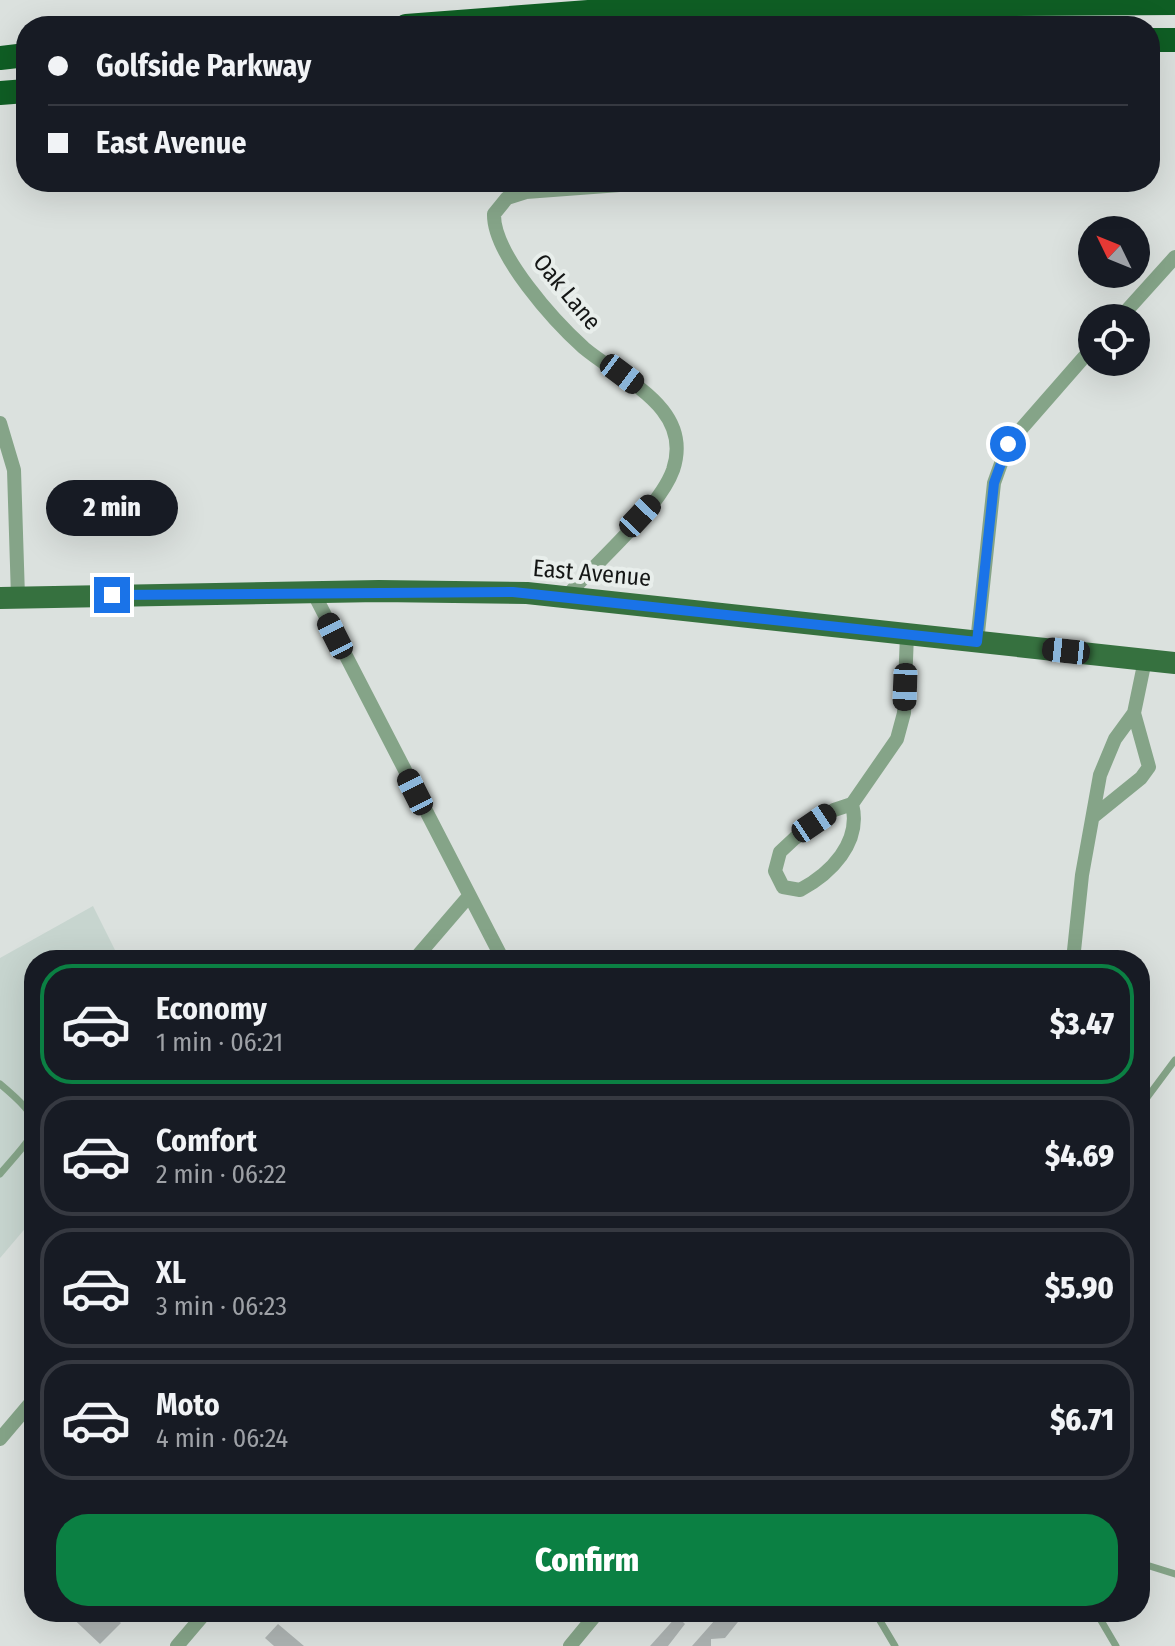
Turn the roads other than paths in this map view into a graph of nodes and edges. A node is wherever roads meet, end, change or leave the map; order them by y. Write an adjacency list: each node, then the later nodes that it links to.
1 (1175, 3): 2 (highway)
2 (536, 16)
3 (526, 192): 9 (street, Oak Lane)
4 (1175, 257): 5 (street)
5 (1133, 304)
6 (1078, 364): 12 (street)
7 (0, 423): 10 (street)
8 (313, 592): 9 (main road, East Avenue); 10 (main road, East Avenue); 18 (street)
9 (568, 595): 11 (main road, East Avenue)
10 (9, 598)
11 (907, 634): 12 (main road, East Avenue); 16 (street)
12 (977, 642): 13 (main road, East Avenue)
13 (1145, 660): 14 (main road, East Avenue); 15 (street)
14 (1175, 663)
15 (1134, 713): 17 (street); 17 (street)
16 (852, 804): 16 (street)
17 (1094, 816): 21 (street)
18 (469, 896): 19 (street); 20 (street)
19 (423, 950)
20 (498, 950)
21 (1074, 950)
22 (1175, 1060): 24 (lane)
23 (0, 1084): 25 (lane)
24 (1150, 1094)
25 (24, 1104)
26 (24, 1146): 27 (lane)
27 (0, 1174)
28 (24, 1411): 29 (street)
29 (0, 1439)
30 (1150, 1568): 31 (lane)
31 (1175, 1574)
32 (197, 1622): 36 (street)
33 (590, 1622): 37 (street)
34 (881, 1622): 38 (lane)
35 (1102, 1622): 39 (lane)
36 (177, 1646)
37 (570, 1646)
38 (895, 1646)
39 (1116, 1646)

